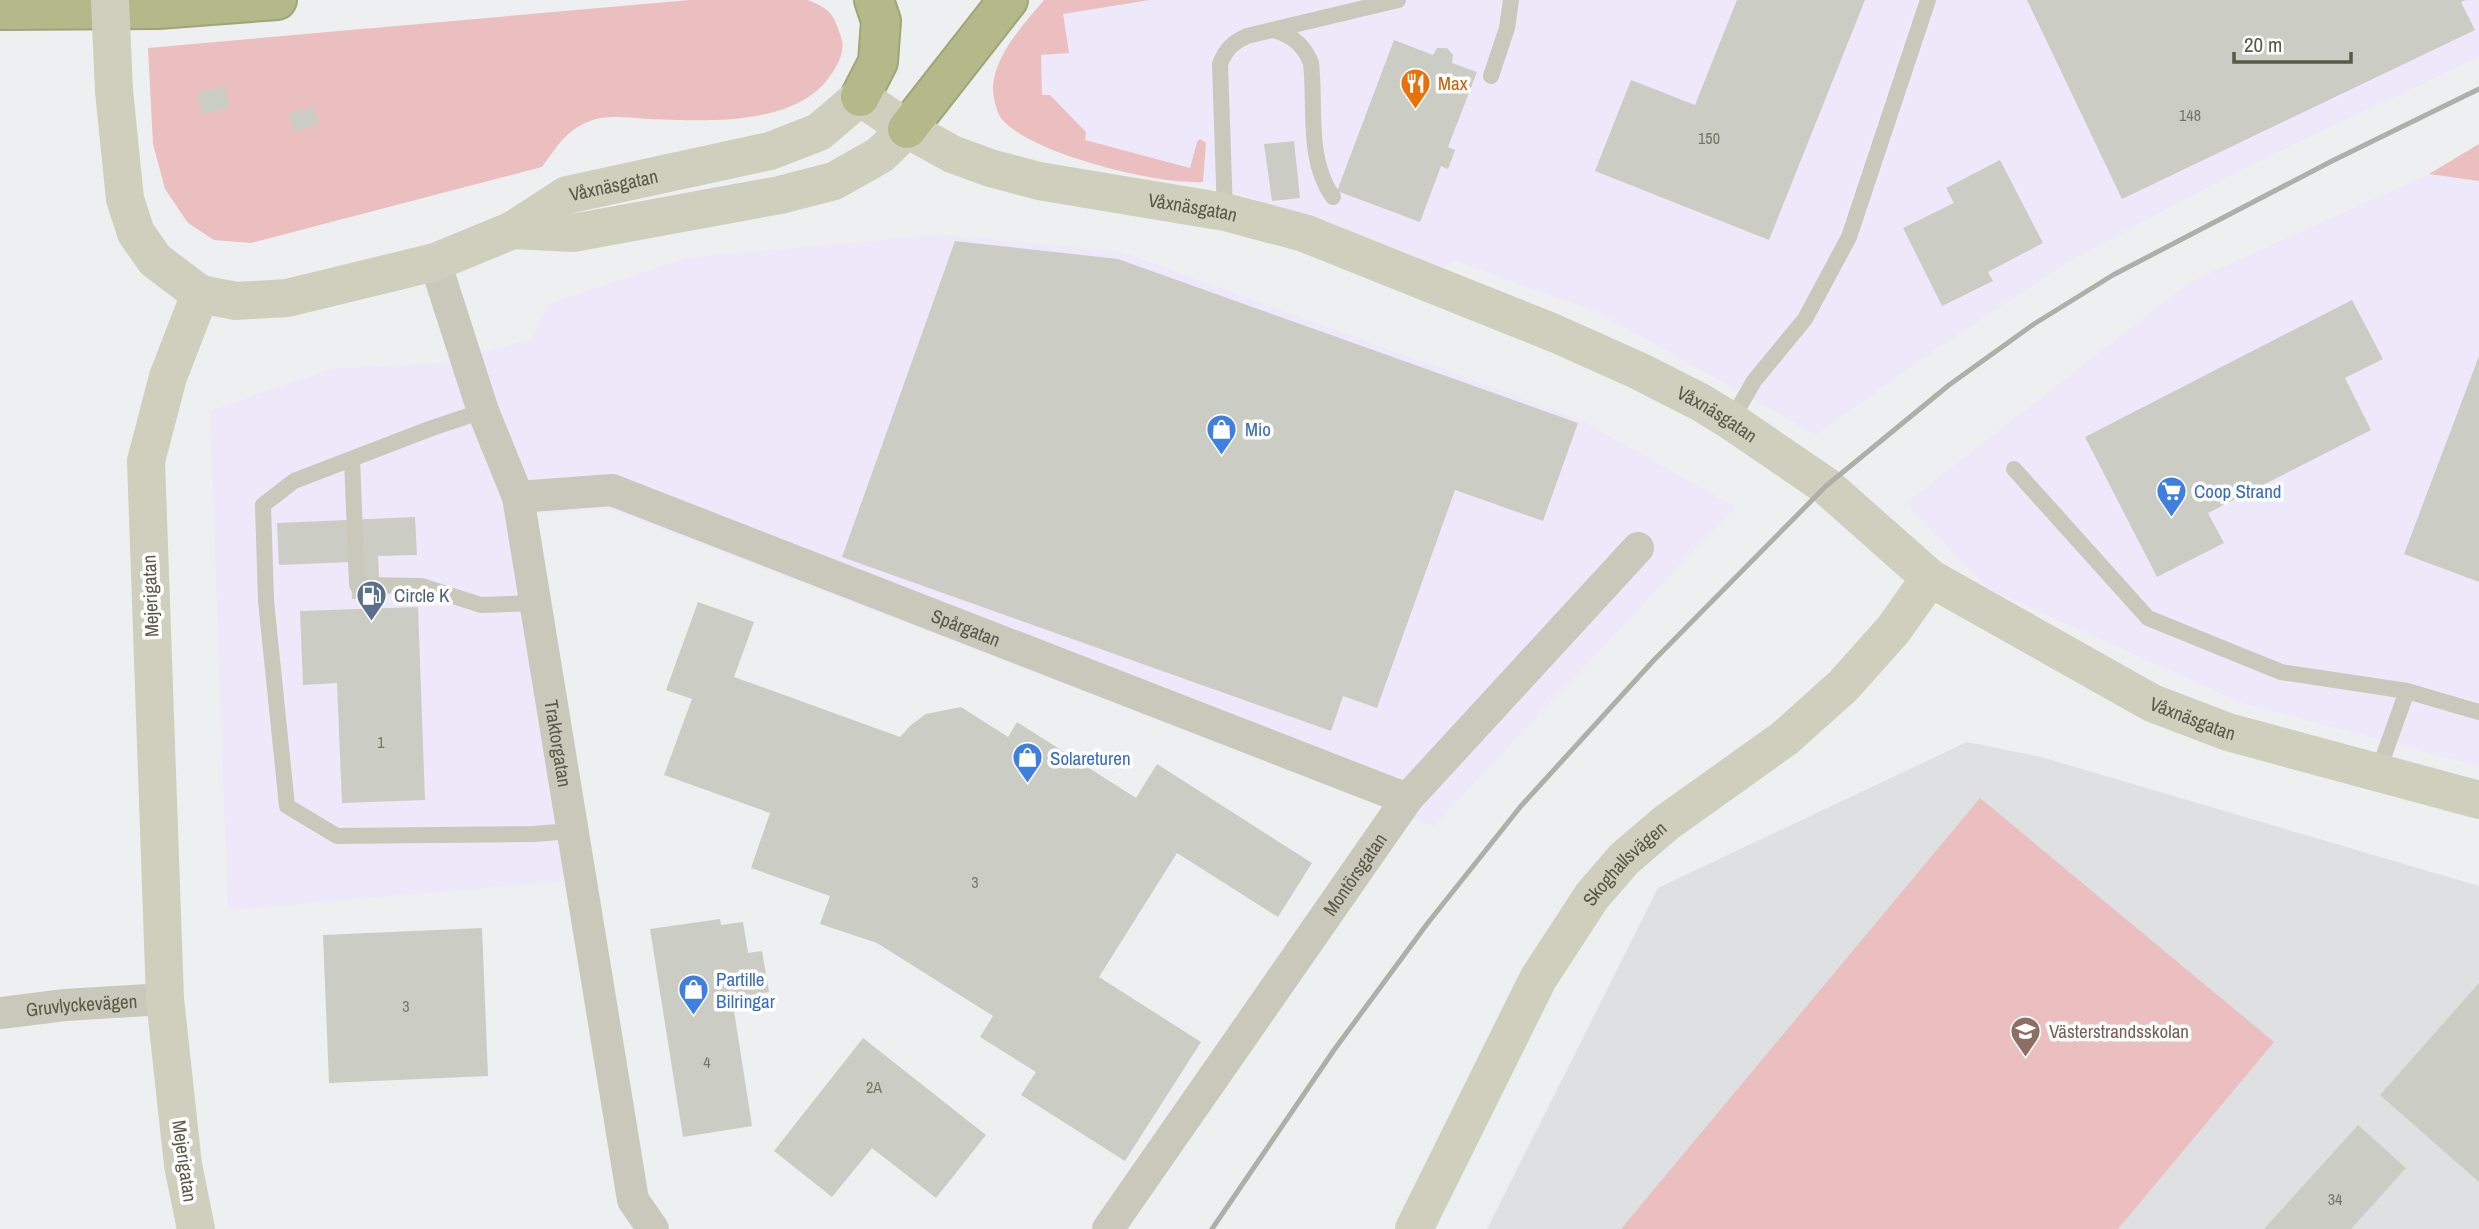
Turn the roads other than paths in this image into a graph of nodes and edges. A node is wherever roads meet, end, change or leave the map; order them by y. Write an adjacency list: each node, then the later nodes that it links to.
1 (110, 0): 17 (street, bridge)
2 (277, 0): 8 (highway)
3 (874, 0): 11 (highway)
4 (1008, 0): 12 (highway)
5 (1398, 0): 9 (lane)
6 (1511, 0): 10 (lane)
7 (1928, 0): 19 (lane)
8 (0, 10)
9 (1273, 30): 13 (lane); 14 (lane)
10 (1491, 76)
11 (860, 97): 12 (street, Våxnäsgatan); 15 (street, Våxnäsgatan)
12 (907, 129): 14 (street, Våxnäsgatan); 15 (street, Våxnäsgatan)
13 (1332, 197)
14 (1225, 212): 19 (street, Våxnäsgatan)
15 (513, 230): 16 (street, Våxnäsgatan)
16 (435, 262): 17 (street, Våxnäsgatan); 18 (street, Traktorgatan)
17 (200, 294): 32 (street, Mejerigatan)
18 (483, 411): 20 (lane); 22 (street, Traktorgatan)
19 (1731, 421): 24 (street, Våxnäsgatan)
20 (352, 459): 25 (lane); 31 (lane)
21 (2014, 469): 26 (lane)
22 (518, 497): 25 (street, Traktorgatan); 29 (street, Spårgatan)
23 (1638, 548): 29 (street, Montörsgatan)
24 (1930, 578): 28 (street, Våxnäsgatan); 37 (street, Skoghallsvägen)
25 (535, 603): 31 (street, Traktorgatan)
26 (2407, 691): 27 (lane); 28 (lane)
27 (2479, 712)
28 (2378, 773): 30 (street, Våxnäsgatan)
29 (1407, 799): 36 (street, Montörsgatan)
30 (2479, 800)
31 (572, 831): 35 (street, Traktorgatan)
32 (165, 999): 33 (street, Gruvlyckevägen); 34 (street, Mejerigatan)
33 (0, 1013)
34 (195, 1229)
35 (653, 1229)
36 (1108, 1229)
37 (1414, 1229)

